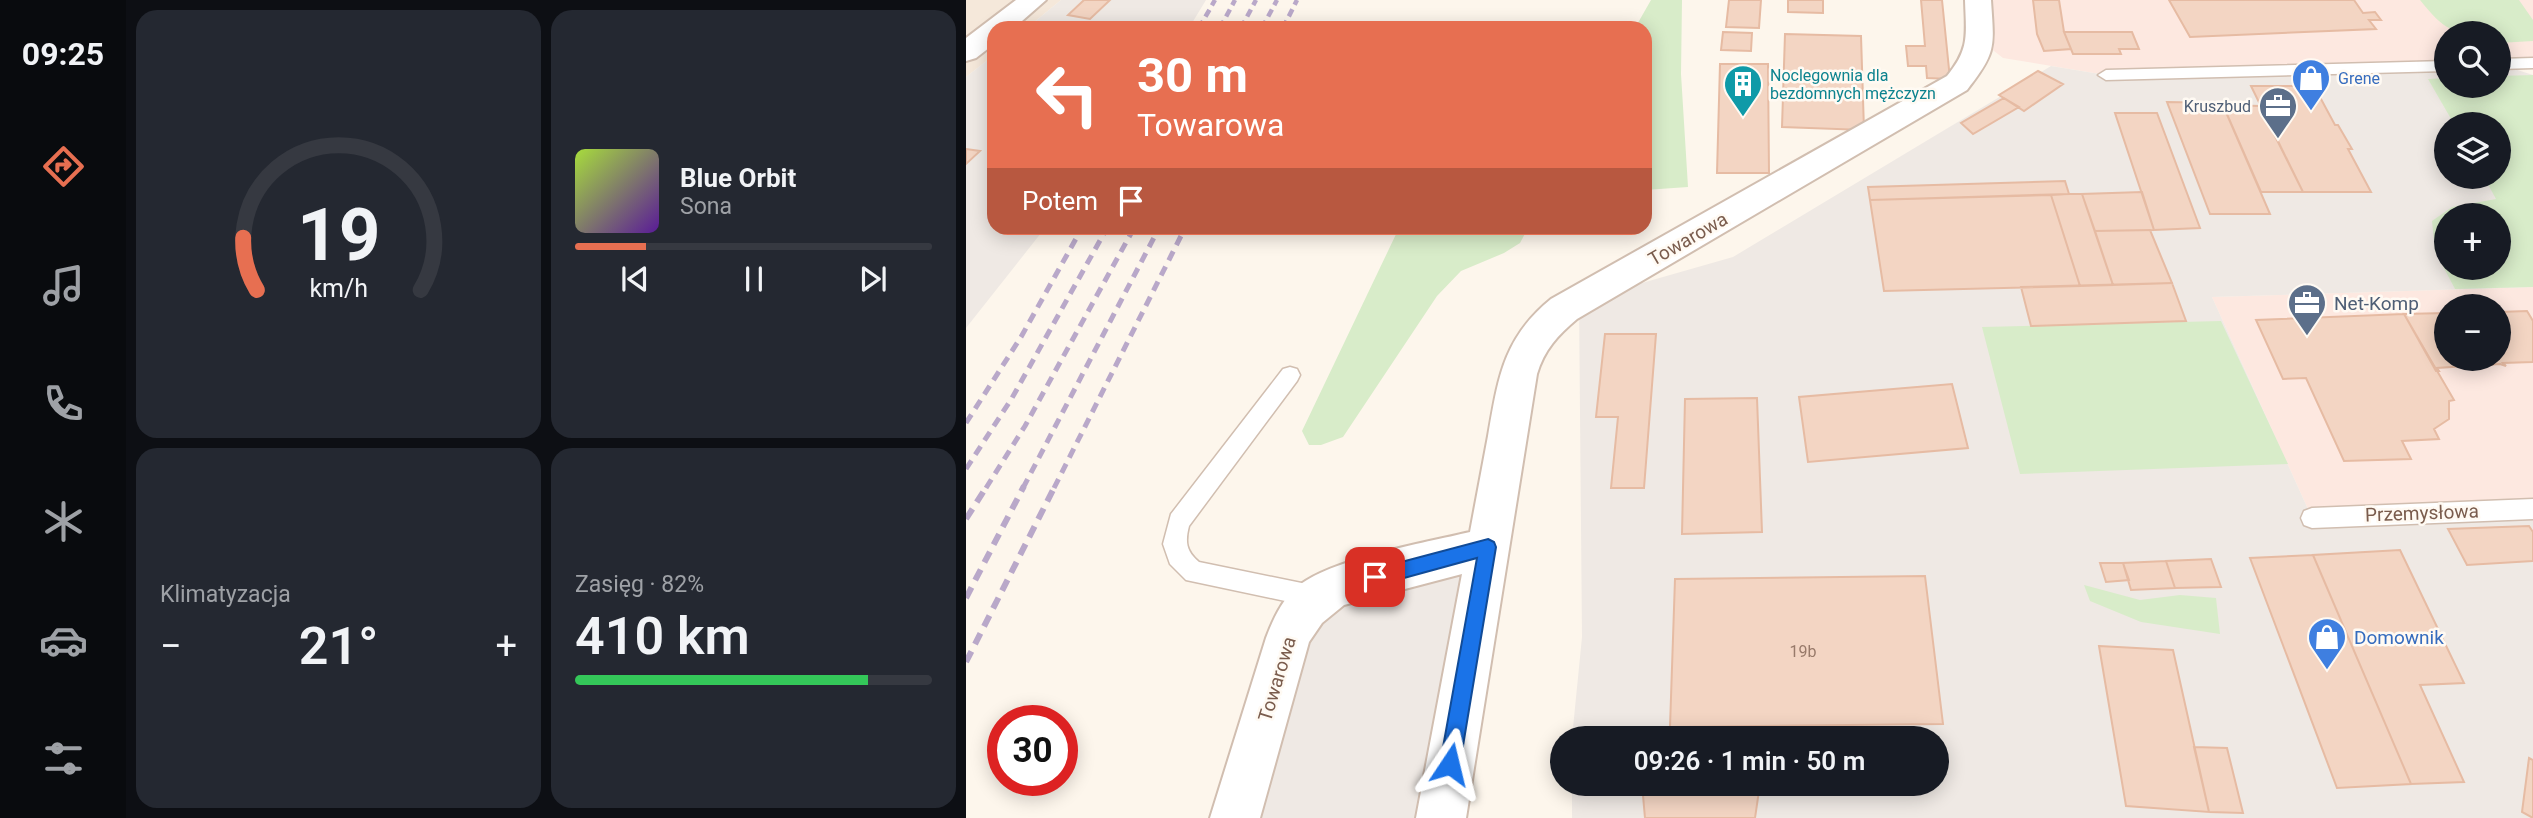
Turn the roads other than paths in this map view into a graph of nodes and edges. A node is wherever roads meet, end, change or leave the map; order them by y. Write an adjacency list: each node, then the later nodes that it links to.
1 (1033, 0): 3 (street)
2 (1978, 0): 13 (street, Towarowa)
3 (1005, 21)
4 (987, 35): 5 (street)
5 (966, 52)
6 (2533, 63): 7 (lane)
7 (2511, 64)
8 (2434, 66): 9 (lane)
9 (2106, 75)
10 (1290, 375): 14 (lane)
11 (2533, 509): 12 (lane, Przemysłowa)
12 (2312, 518)
13 (1488, 547): 14 (street, Towarowa); 16 (street, Towarowa)
14 (1318, 596): 15 (street, Towarowa)
15 (1235, 818)
16 (1441, 818)

